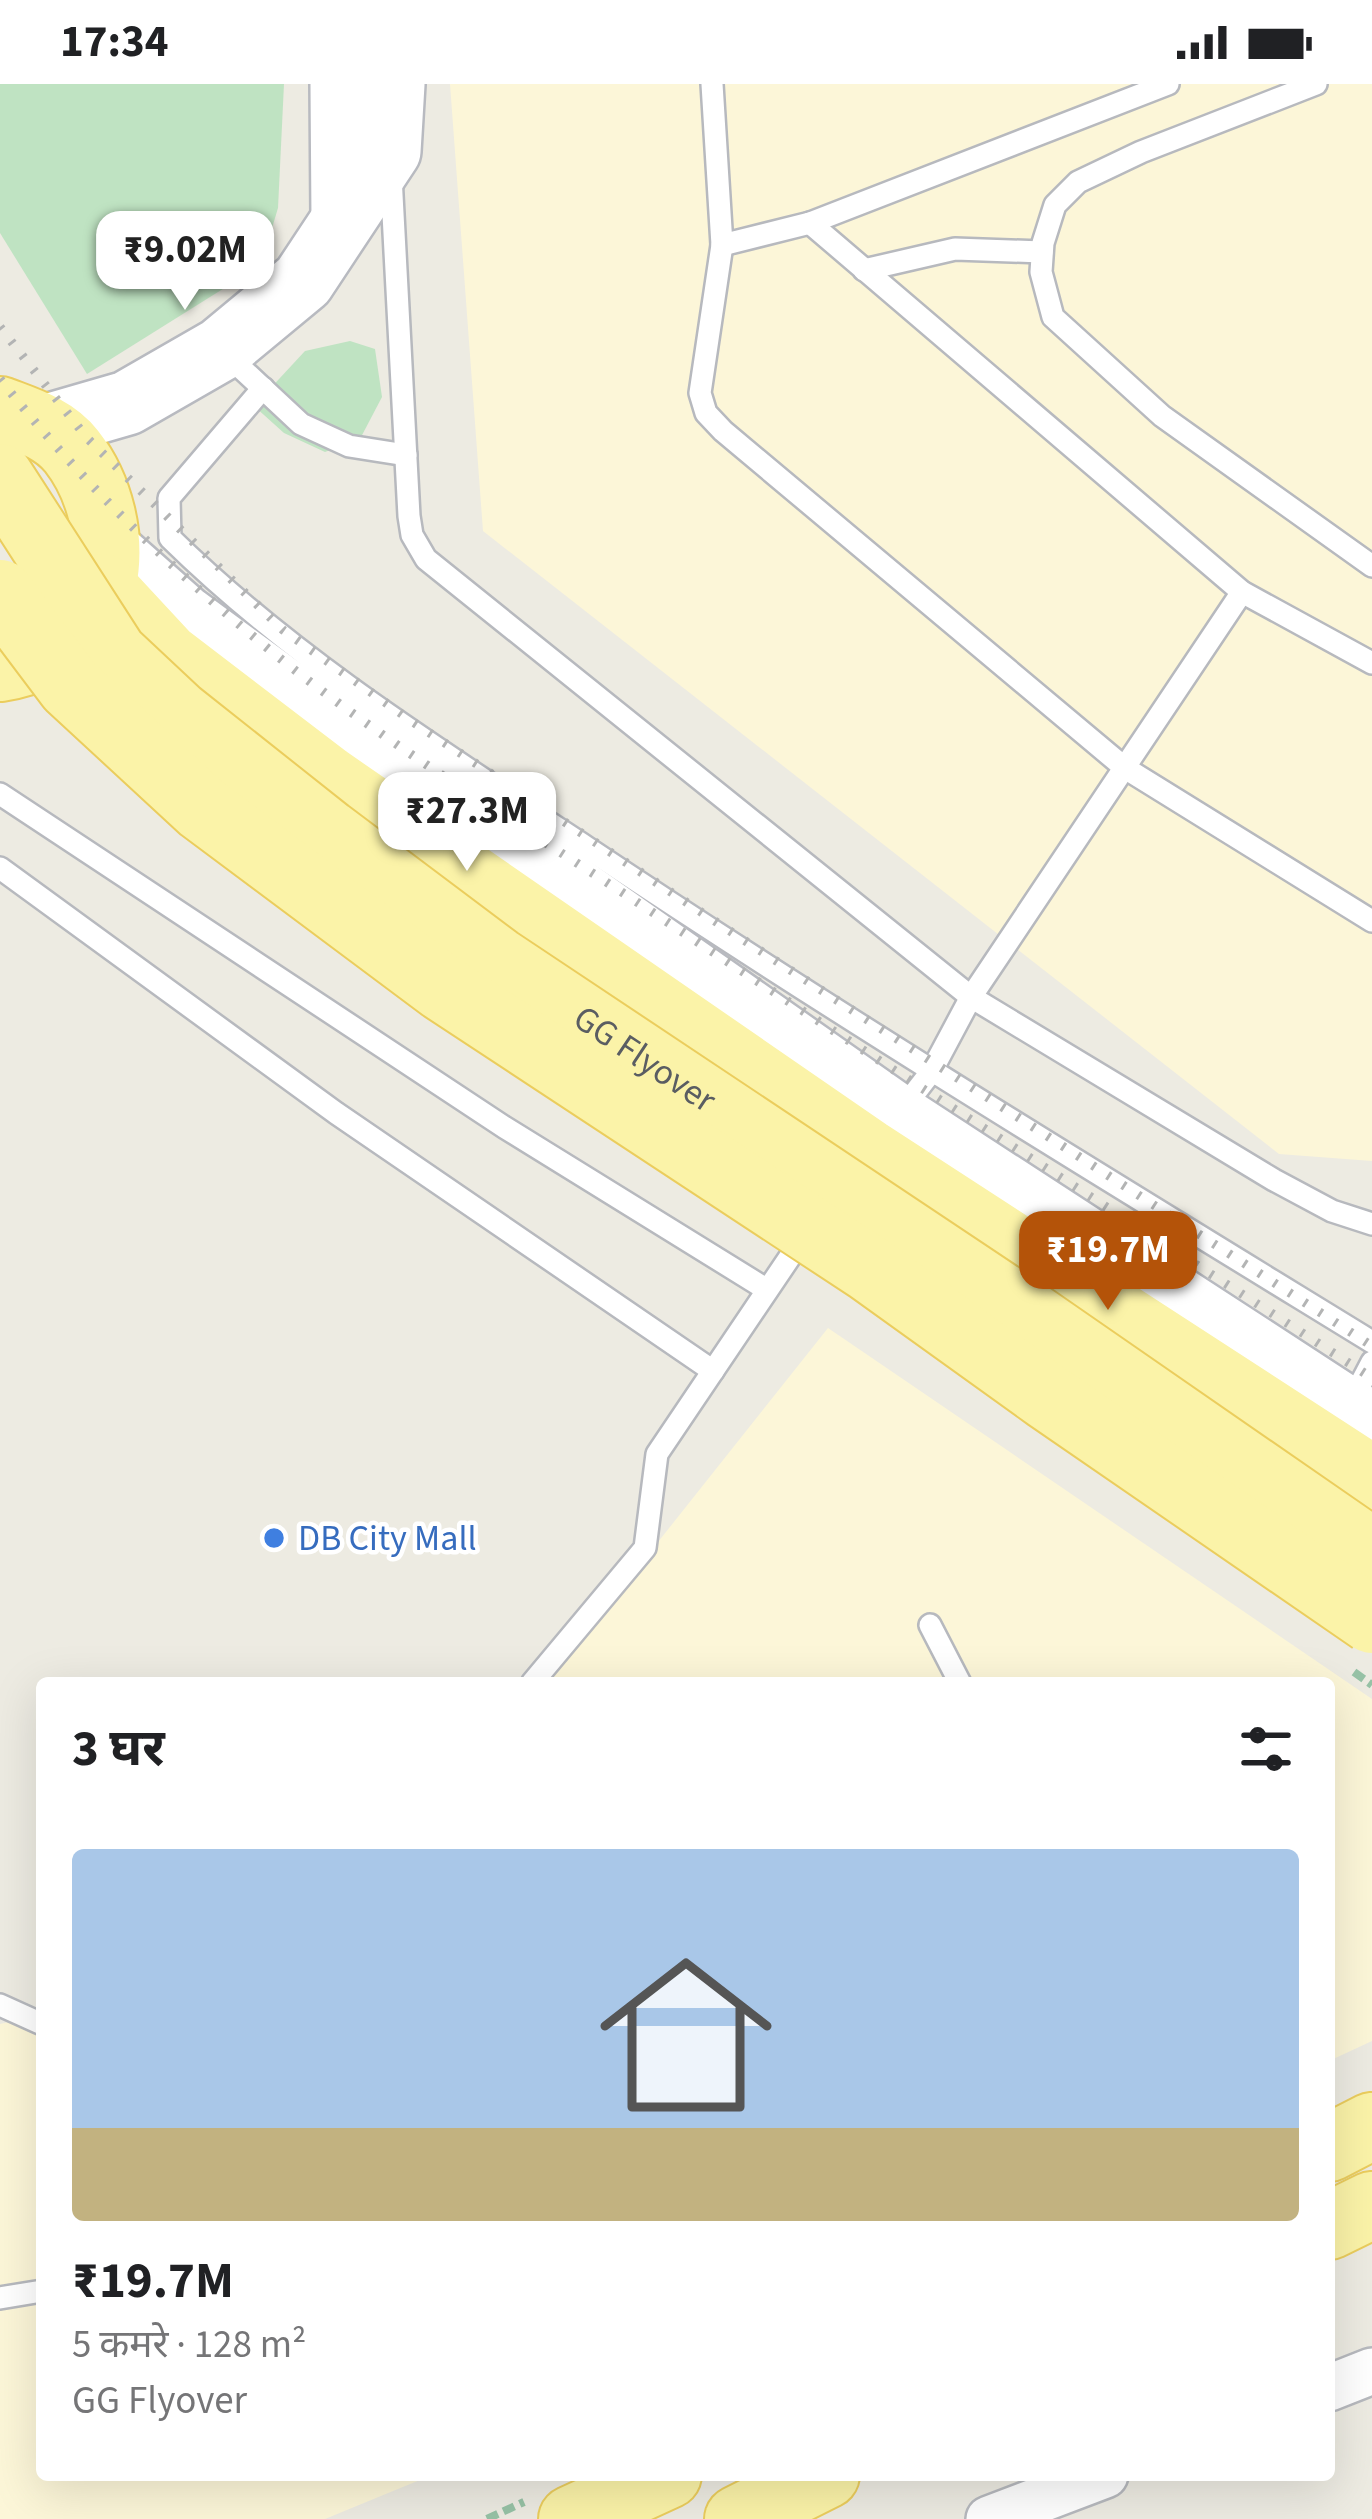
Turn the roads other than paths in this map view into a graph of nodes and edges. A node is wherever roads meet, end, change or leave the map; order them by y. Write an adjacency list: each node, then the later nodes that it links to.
1 (342, 84): 7 (street)
2 (393, 84): 6 (street)
3 (712, 84): 9 (lane)
4 (1168, 84): 8 (lane)
5 (1316, 84): 10 (lane)
6 (389, 151): 7 (street); 14 (lane)
7 (343, 219): 12 (street)
8 (809, 223): 9 (lane); 11 (lane)
9 (722, 245): 22 (lane)
10 (1042, 251): 11 (lane); 16 (lane)
11 (864, 270): 18 (lane)
12 (242, 369): 13 (street); 14 (lane); 27 (lane)
13 (22, 418): 17 (main road)
14 (406, 455): 26 (lane)
15 (9, 509): 34 (main road, GG Flyover, bridge)
16 (1372, 566)
17 (104, 567): 21 (main road); 27 (main road)
18 (1242, 592): 20 (lane); 22 (lane)
19 (0, 593): 35 (main road, GG Flyover, bridge)
20 (1372, 663)
21 (0, 668)
22 (1125, 768): 25 (lane); 26 (lane)
23 (0, 794): 29 (lane)
24 (0, 868): 31 (lane)
25 (1372, 921)
26 (971, 997): 27 (lane); 28 (lane)
27 (898, 1113): 29 (lane); 30 (lane); 32 (street); 33 (main road)
28 (1372, 1224)
29 (766, 1289): 31 (lane)
30 (1372, 1342)
31 (713, 1371): 37 (lane)
32 (1366, 1401)
33 (1372, 1479)
34 (1372, 1552)
35 (1372, 1620)
36 (930, 1625): 38 (lane)
37 (537, 1677)
38 (957, 1677)
39 (0, 2006): 40 (lane)
40 (36, 2021)
41 (1372, 2126): 42 (main road)
42 (1335, 2145)
43 (1372, 2205): 44 (main road)
44 (1335, 2223)
45 (36, 2292): 46 (lane)
46 (0, 2299)
47 (1372, 2371): 48 (street)
48 (1335, 2386)
49 (651, 2481): 53 (main road)
50 (815, 2481): 52 (main road)
51 (1089, 2481): 54 (street)
52 (753, 2516)
53 (572, 2519)
54 (988, 2519)

